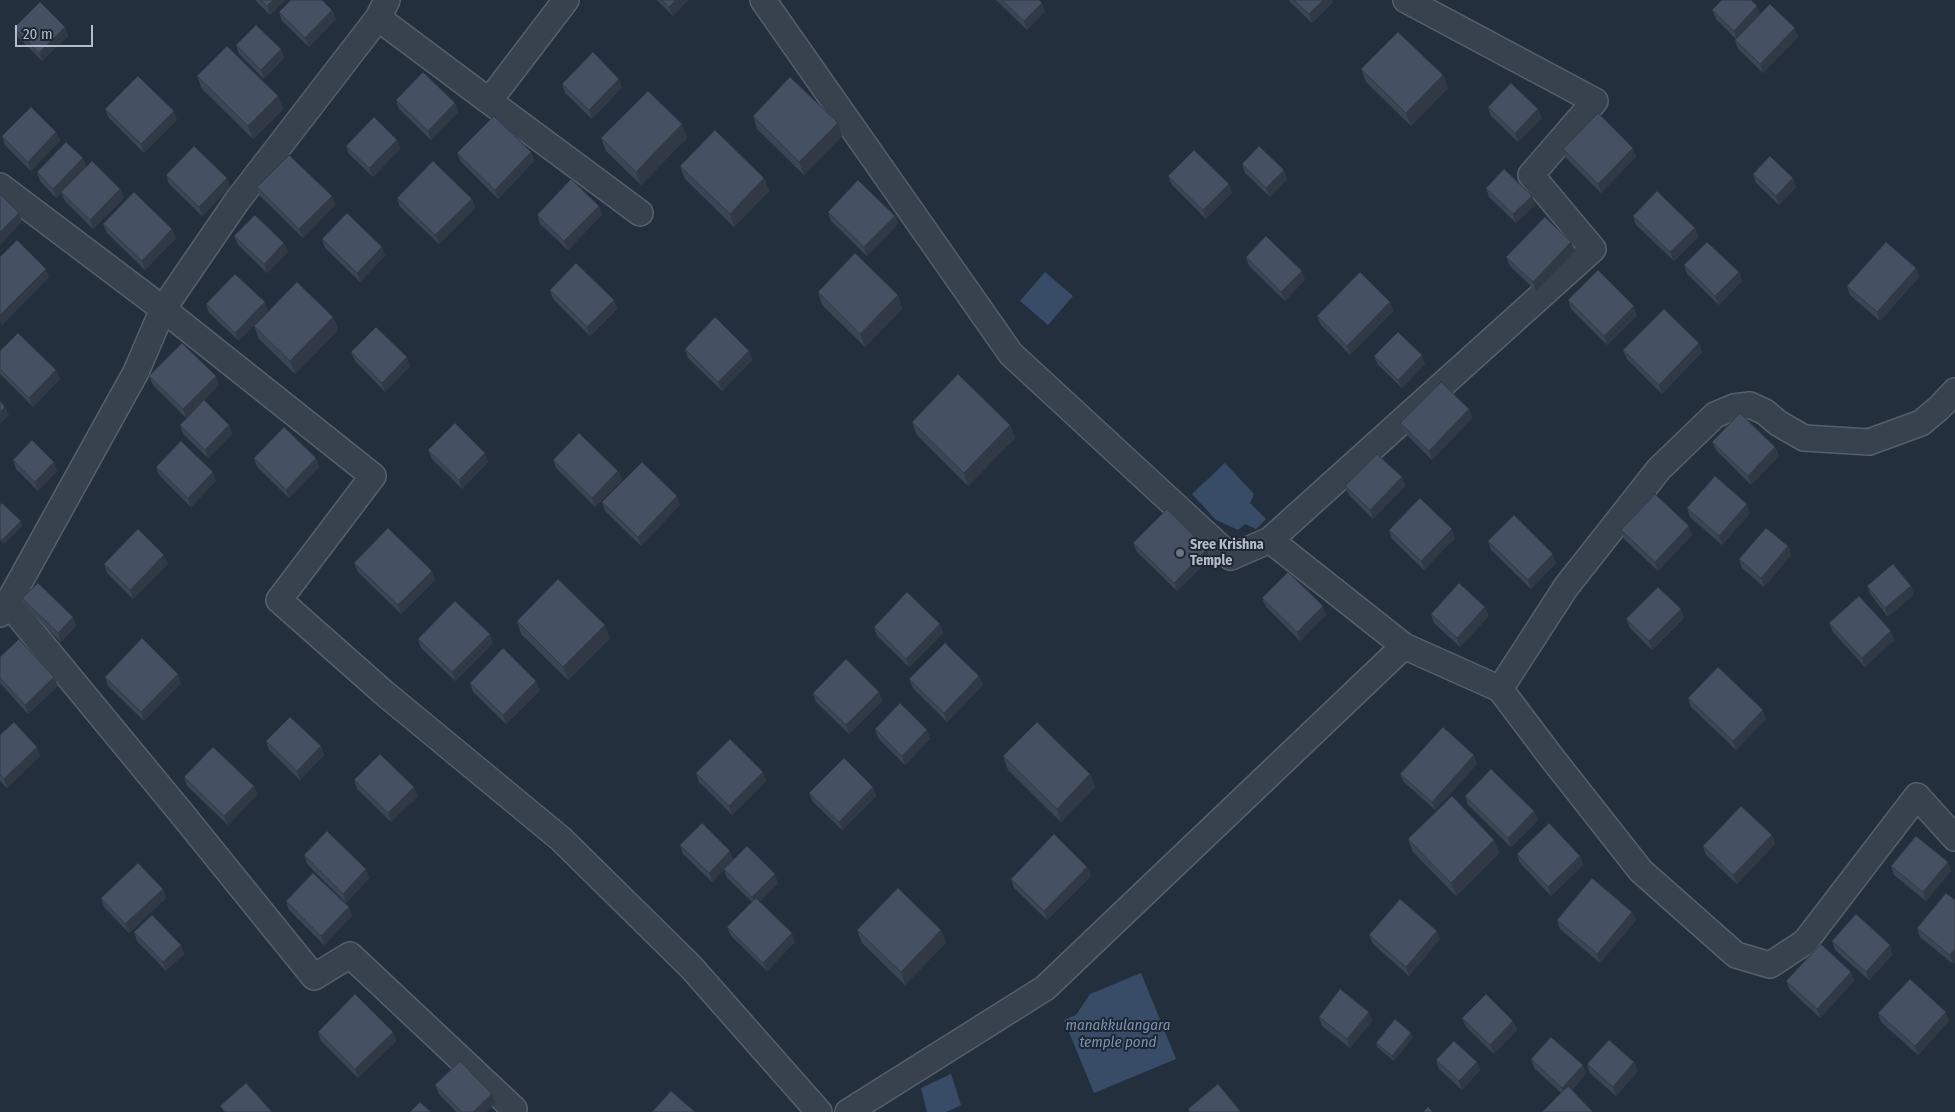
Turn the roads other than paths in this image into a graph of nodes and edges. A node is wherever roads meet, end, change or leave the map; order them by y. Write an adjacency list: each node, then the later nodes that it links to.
1 (566, 0): 5 (street)
2 (763, 0): 10 (street)
3 (1406, 0): 10 (street)
4 (383, 9): 5 (street); 8 (street)
5 (489, 100): 7 (street)
6 (0, 186): 8 (street)
7 (640, 213)
8 (163, 309): 11 (street); 16 (street)
9 (1955, 391): 13 (street)
10 (1270, 540): 12 (street)
11 (4, 609): 15 (street)
12 (1404, 646): 13 (street); 17 (street)
13 (1500, 689): 14 (street)
14 (1955, 838)
15 (514, 1111)
16 (819, 1112)
17 (848, 1112)

